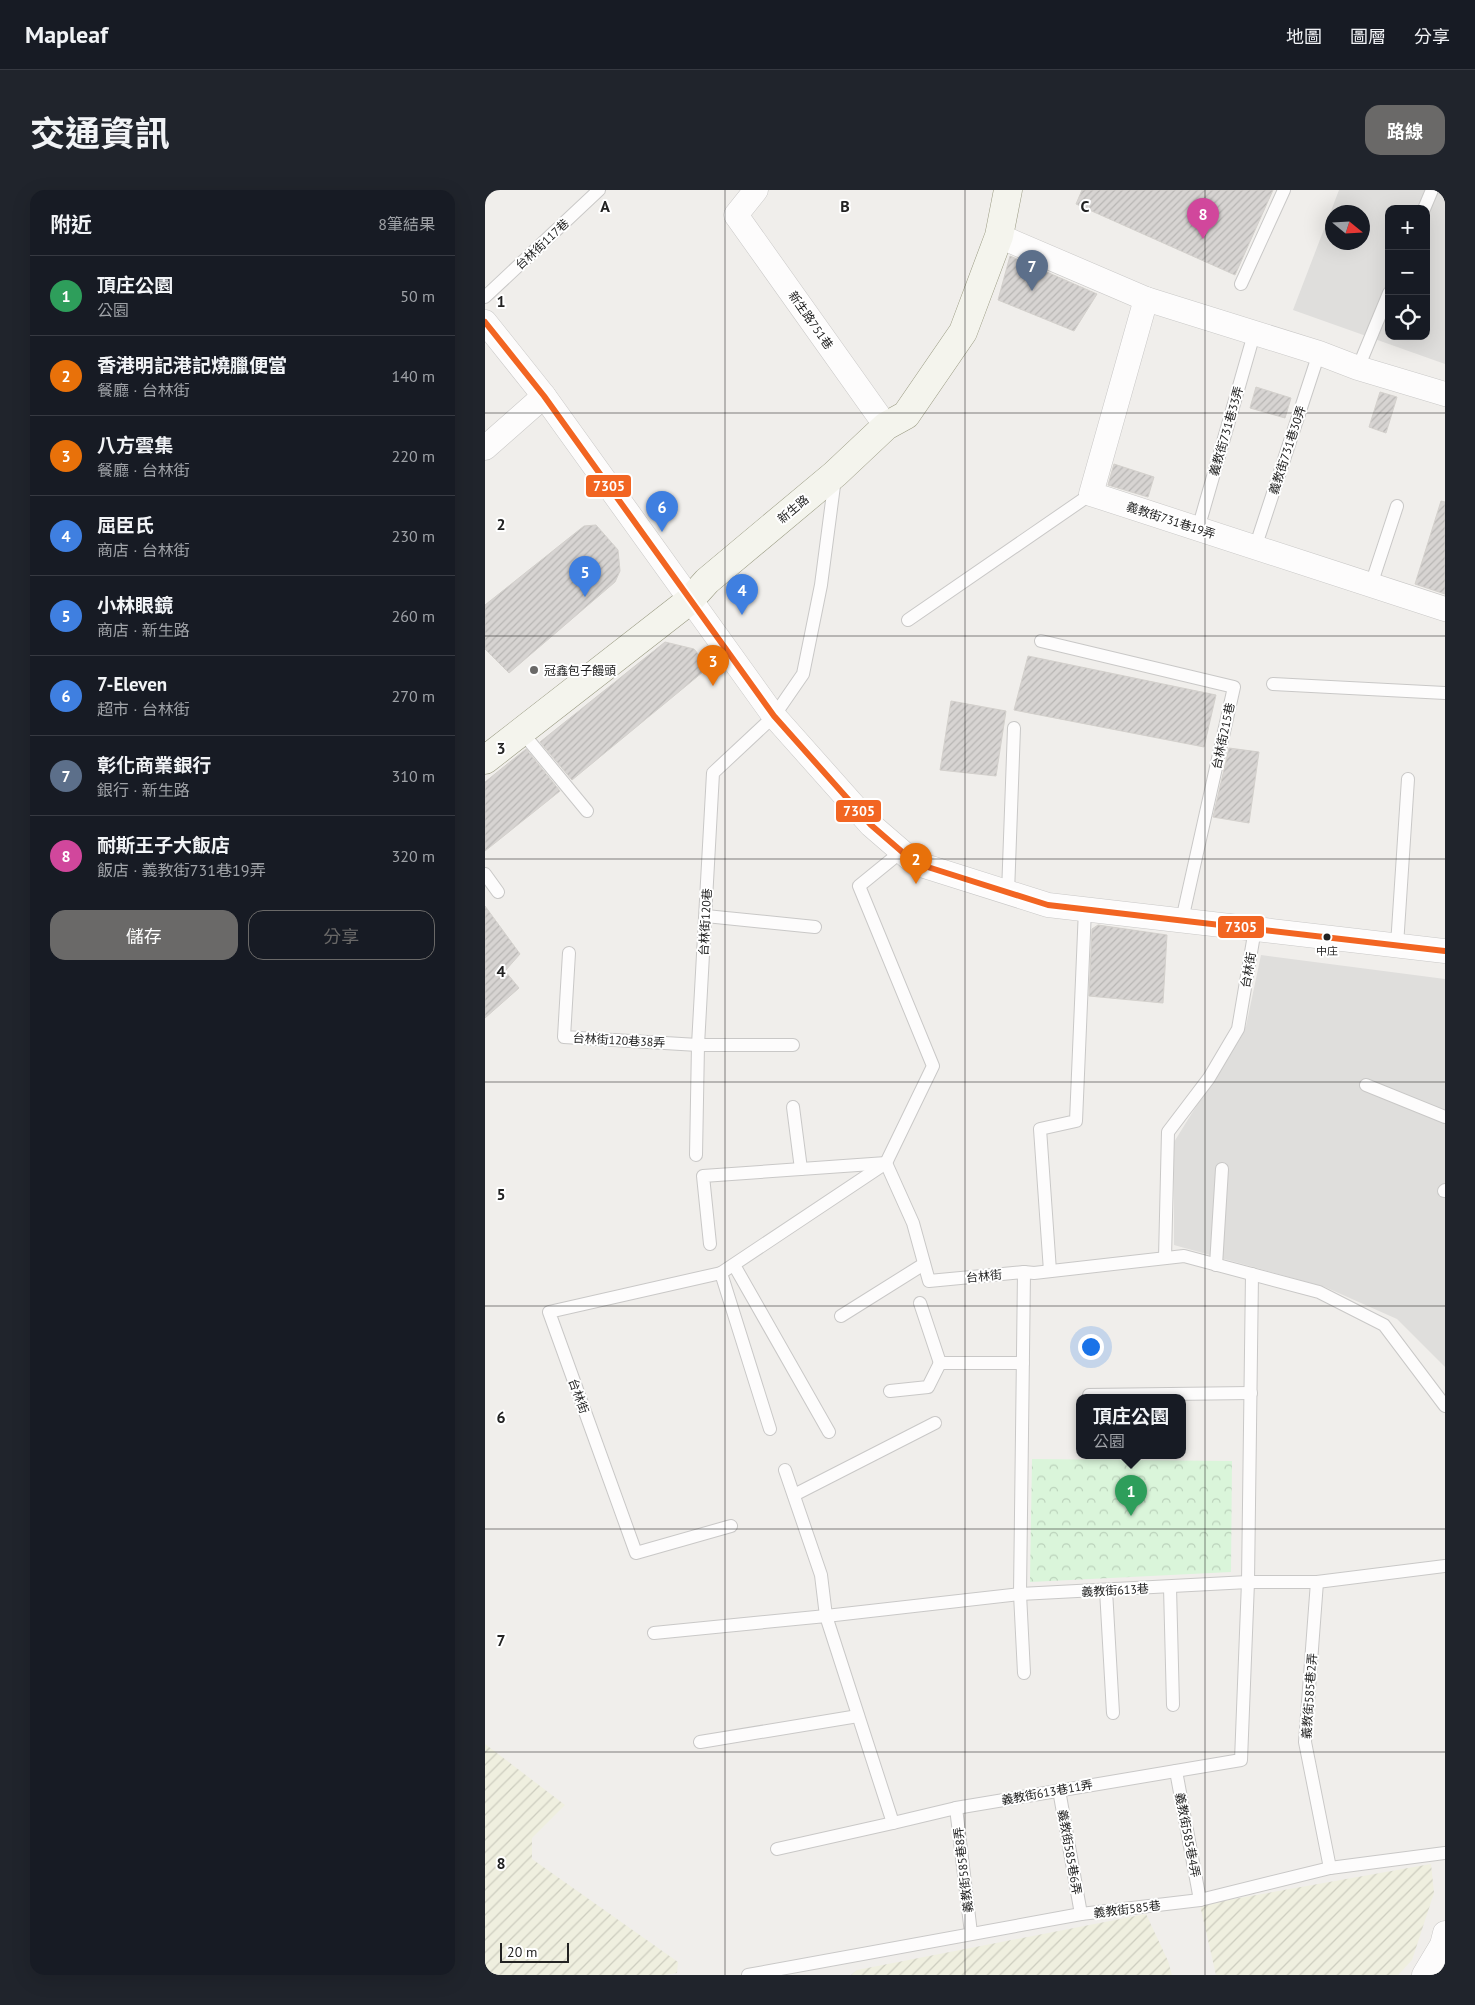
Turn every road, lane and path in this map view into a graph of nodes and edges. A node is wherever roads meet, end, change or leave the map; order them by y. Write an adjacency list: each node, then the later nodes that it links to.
1 (599, 190): 10 (lane, 台林街117巷)
2 (755, 190): 18 (street, 新生路751巷)
3 (1008, 190): 7 (street, 新生路)
4 (1284, 190): 8 (lane)
5 (1432, 190): 6 (lane)
6 (1426, 205)
7 (999, 236): 11 (street); 18 (street, 新生路)
8 (1241, 284)
9 (1388, 295): 15 (lane)
10 (485, 297)
11 (1146, 299): 13 (street); 21 (street)
12 (485, 322): 17 (street)
13 (1254, 334): 14 (street); 23 (lane, 義教街731巷33弄)
14 (1319, 353): 15 (street); 24 (lane, 義教街731巷30弄)
15 (1358, 368): 16 (street)
16 (1445, 394)
17 (544, 396): 19 (street); 26 (street)
18 (886, 426): 20 (street, 新生路)
19 (485, 448)
20 (835, 474): 26 (street, 新生路); 32 (lane, 台林街120巷)
21 (1091, 494): 23 (street, 義教街731巷19弄); 28 (lane)
22 (1397, 506): 25 (lane)
23 (1198, 529): 24 (street, 義教街731巷19弄)
24 (1255, 548): 25 (street, 義教街731巷19弄)
25 (1371, 585): 27 (street, 義教街731巷19弄)
26 (689, 601): 32 (street); 34 (street, 新生路)
27 (1445, 609)
28 (908, 620)
29 (1041, 641): 44 (lane, 台林街215巷)
30 (1273, 684): 31 (lane)
31 (1445, 693)
32 (774, 716): 38 (street); 43 (lane, 台林街120巷)
33 (1014, 728): 41 (lane)
34 (521, 731): 35 (street, 新生路); 37 (lane)
35 (485, 760)
36 (1408, 779): 47 (lane)
37 (587, 810)
38 (901, 851): 41 (street); 56 (lane)
39 (485, 874): 40 (lane)
40 (498, 892)
41 (1008, 893): 42 (street)
42 (1085, 909): 44 (street); 64 (lane)
43 (705, 916): 45 (lane); 50 (lane, 台林街120巷)
44 (1183, 920): 46 (street)
45 (815, 927)
46 (1255, 929): 47 (street); 60 (lane, 台林街)
47 (1397, 945): 48 (street)
48 (1445, 951)
49 (569, 953): 50 (lane, 台林街120巷38弄)
50 (698, 1045): 51 (lane); 55 (lane, 台林街120巷)
51 (793, 1045)
52 (1366, 1085): 54 (lane)
53 (793, 1106): 57 (lane)
54 (1445, 1117)
55 (696, 1155)
56 (886, 1163): 57 (lane); 61 (lane, 台林街); 62 (lane, 台林街)
57 (801, 1169): 59 (lane)
58 (1222, 1169): 63 (lane)
59 (710, 1244)
60 (1165, 1258): 63 (lane, 台林街); 64 (lane, 台林街)
61 (924, 1264): 65 (lane, 台林街); 69 (lane)
62 (734, 1265): 66 (lane, 台林街); 78 (lane)
63 (1216, 1265): 67 (lane, 台林街)
64 (1050, 1271): 65 (lane, 台林街)
65 (1024, 1272): 71 (lane)
66 (721, 1273): 77 (lane); 81 (lane, 台林街)
67 (1253, 1274): 73 (lane); 75 (lane, 台林街)
68 (920, 1303): 70 (lane)
69 (841, 1316)
70 (940, 1363): 71 (lane); 72 (lane)
71 (1023, 1363): 87 (lane)
72 (890, 1391)
73 (1251, 1393): 74 (lane); 83 (lane)
74 (1170, 1394)
75 (1445, 1406)
76 (935, 1424): 80 (lane)
77 (770, 1429)
78 (829, 1432)
79 (785, 1470): 80 (lane)
80 (794, 1496): 88 (lane)
81 (731, 1526)
82 (1445, 1566): 84 (lane, 義教街613巷)
83 (1248, 1582): 84 (lane, 義教街613巷); 85 (lane, 義教街613巷); 95 (lane, 義教街613巷11弄)
84 (1317, 1582): 101 (lane, 義教街585巷2弄)
85 (1170, 1587): 86 (lane, 義教街613巷); 91 (lane)
86 (1106, 1590): 87 (lane, 義教街613巷); 92 (lane)
87 (1020, 1594): 88 (lane, 義教街613巷); 90 (lane)
88 (826, 1616): 89 (lane, 義教街613巷); 93 (lane)
89 (653, 1633)
90 (1024, 1673)
91 (1173, 1705)
92 (1113, 1712)
93 (859, 1716): 94 (lane); 98 (lane)
94 (700, 1742)
95 (1176, 1771): 96 (lane, 義教街613巷11弄); 102 (lane, 義教街585巷4弄)
96 (1059, 1790): 97 (lane, 義教街613巷11弄); 103 (lane, 義教街585巷6弄)
97 (955, 1808): 98 (lane, 義教街613巷11弄); 104 (lane, 義教街585巷8弄)
98 (893, 1823): 99 (lane, 義教街613巷11弄)
99 (777, 1849)
100 (1445, 1852): 101 (lane, 義教街585巷)
101 (1330, 1868): 102 (lane, 義教街585巷)
102 (1200, 1900): 103 (lane, 義教街585巷)
103 (1081, 1914): 104 (lane, 義教街585巷)
104 (971, 1933): 106 (lane, 義教街585巷)
105 (1444, 1941): 107 (street)
106 (748, 1975)
107 (1424, 1975)

